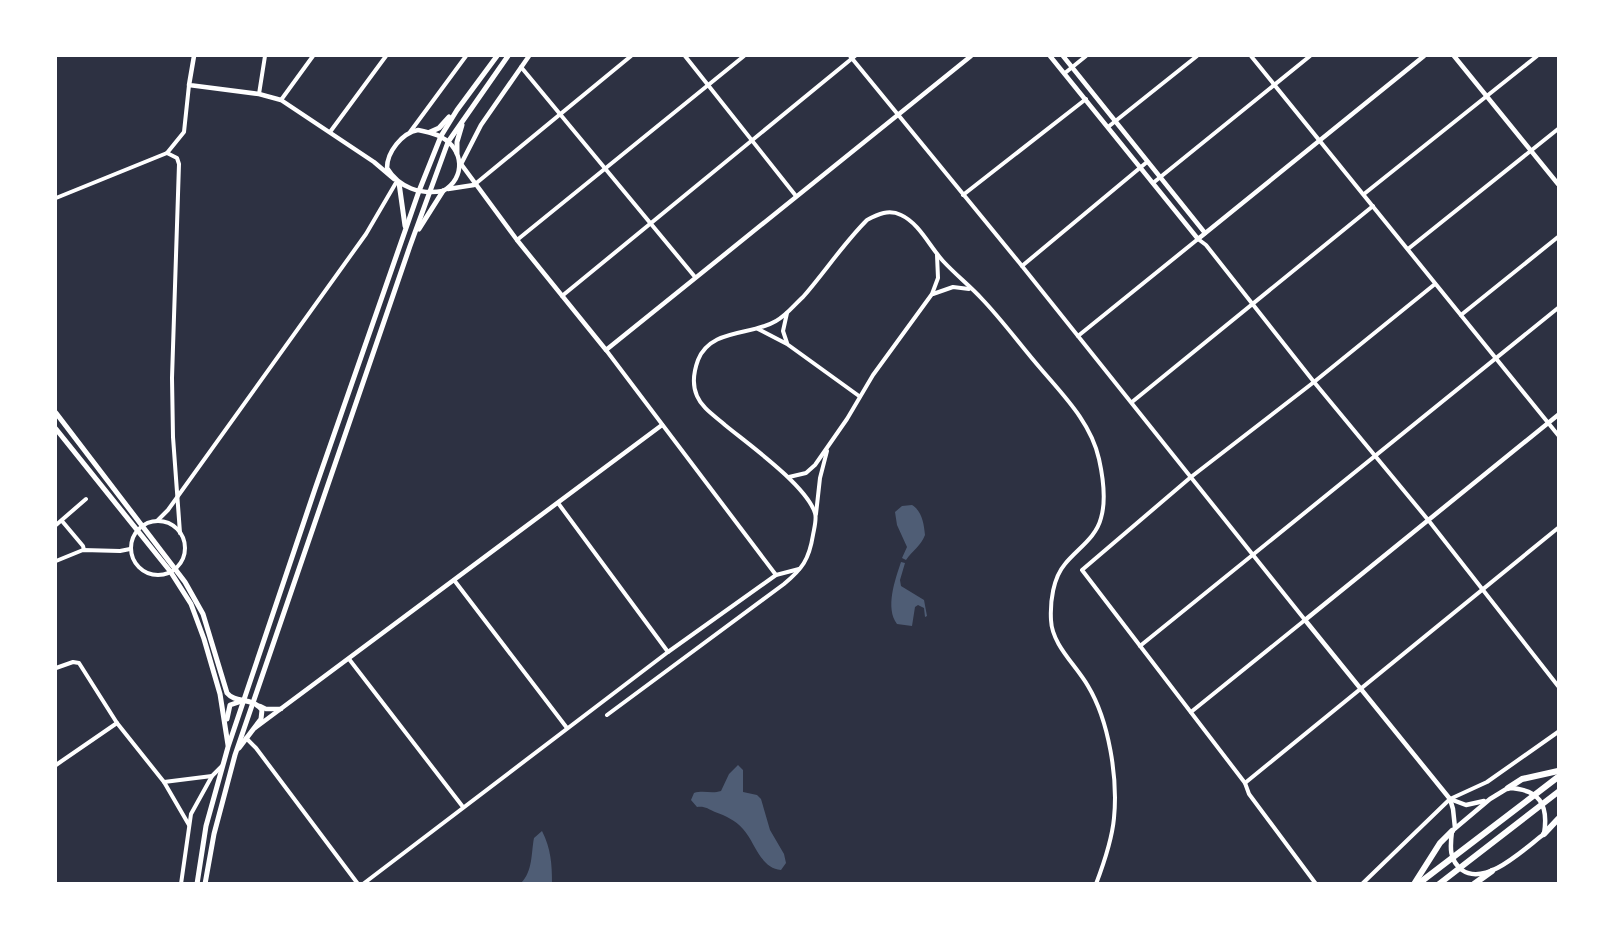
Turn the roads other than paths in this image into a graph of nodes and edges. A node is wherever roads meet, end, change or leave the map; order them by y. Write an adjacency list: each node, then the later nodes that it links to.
1 (194, 56): 26 (street)
2 (265, 56): 29 (street)
3 (313, 56): 32 (street)
4 (386, 56): 40 (street)
5 (466, 56): 41 (street)
6 (497, 56): 33 (main road)
7 (508, 56): 34 (main road)
8 (529, 56): 23 (street)
9 (631, 56): 35 (street)
10 (685, 56): 27 (street)
11 (744, 56): 27 (street)
12 (853, 56): 36 (street); 45 (street)
13 (971, 56): 36 (street)
14 (1050, 56): 25 (street)
15 (1063, 56): 24 (street)
16 (1086, 56): 24 (street)
17 (1197, 56): 37 (street)
18 (1251, 56): 28 (street)
19 (1310, 56): 28 (street)
20 (1424, 56): 44 (street)
21 (1454, 56): 30 (street)
22 (1537, 56): 30 (street)
23 (521, 67): 35 (street); 53 (street)
24 (1072, 67): 25 (street); 37 (street)
25 (1065, 73): 31 (street)
26 (189, 85): 29 (street); 48 (street)
27 (709, 85): 45 (street); 54 (street)
28 (1274, 85): 44 (street); 56 (street)
29 (259, 94): 32 (street)
30 (1488, 97): 47 (street); 64 (street)
31 (1086, 99): 38 (street); 65 (street)
32 (281, 100): 40 (street)
33 (457, 110): 42 (main road); 43 (main road)
34 (468, 112): 46 (main road); 49 (main road)
35 (561, 112): 54 (street); 60 (street)
36 (899, 114): 65 (street); 66 (street)
37 (1116, 122): 38 (street); 52 (street)
38 (1108, 127): 55 (street)
39 (1558, 129): 47 (street)
40 (330, 132): 51 (street)
41 (410, 132): 42 (street); 50 (street)
42 (430, 132): 43 (street)
43 (441, 136): 46 (street); 62 (main road)
44 (1319, 140): 64 (street); 71 (street)
45 (753, 141): 66 (street); 69 (street)
46 (448, 142): 49 (street); 63 (main road)
47 (1532, 151): 59 (street); 77 (street)
48 (167, 153): 67 (street); 107 (street)
49 (457, 153): 53 (street)
50 (388, 159): 51 (street); 57 (street)
51 (374, 162): 57 (street)
52 (1147, 162): 55 (street); 56 (street)
53 (461, 164): 60 (street); 61 (street)
54 (605, 166): 69 (street); 74 (street)
55 (1141, 168): 58 (street); 79 (street)
56 (1160, 176): 58 (street); 71 (street)
57 (397, 181): 62 (street); 70 (main road); 107 (street)
58 (1153, 183): 73 (street)
59 (1558, 184)
60 (474, 185): 61 (street); 74 (street)
61 (445, 190): 63 (street); 76 (main road)
62 (419, 191): 63 (street); 70 (main road)
63 (430, 192): 76 (main road)
64 (1364, 194): 68 (street)
65 (963, 195): 79 (street)
66 (796, 196): 80 (street)
67 (56, 198)
68 (1373, 206): 77 (street); 85 (street)
69 (650, 222): 80 (street); 84 (street)
70 (405, 230): 135 (main road)
71 (1205, 233): 73 (street); 75 (street)
72 (1558, 237): 88 (street)
73 (1198, 239): 75 (street); 90 (street)
74 (517, 240): 84 (street)
75 (1206, 245): 85 (street)
76 (410, 246): 136 (main road)
77 (1408, 249): 81 (street)
78 (937, 254): 82 (street); 83 (street); 87 (street)
79 (1022, 266): 90 (street)
80 (695, 277): 92 (street)
81 (1435, 284): 88 (street); 94 (street)
82 (972, 290): 83 (street); 174 (street)
83 (932, 294): 95 (street)
84 (561, 296): 92 (street)
85 (1252, 304): 94 (street); 96 (street)
86 (1558, 308): 93 (street)
87 (788, 313): 89 (street); 91 (street)
88 (1461, 315): 93 (street)
89 (757, 329): 91 (street); 105 (street)
90 (1078, 336): 96 (street)
91 (787, 344): 95 (street)
92 (606, 350): 100 (street)
93 (1496, 357): 99 (street); 104 (street)
94 (1314, 382): 104 (street); 106 (street)
95 (859, 396): 103 (street)
96 (1132, 402): 106 (street)
97 (56, 413): 115 (main road)
98 (1558, 415): 99 (street)
99 (1548, 423): 102 (street); 113 (street)
100 (662, 425): 109 (street); 125 (street)
101 (56, 429): 117 (main road)
102 (1558, 435)
103 (828, 447): 105 (street); 110 (street)
104 (1376, 457): 113 (street); 121 (street)
105 (788, 477): 110 (street)
106 (1191, 477): 121 (street); 129 (street)
107 (178, 496): 111 (street); 118 (street)
108 (86, 499): 112 (street)
109 (558, 503): 126 (street); 130 (street)
110 (816, 515): 123 (street)
111 (157, 520): 115 (street); 118 (street)
112 (62, 521): 114 (street); 120 (street)
113 (1429, 521): 127 (street); 128 (street)
114 (56, 525)
115 (143, 525): 117 (street); 124 (main road)
116 (1558, 528): 127 (street)
117 (138, 530): 119 (street); 124 (main road)
118 (180, 532): 124 (street)
119 (130, 549): 120 (street); 124 (street)
120 (84, 550): 122 (street)
121 (1252, 554): 128 (street); 129 (street)
122 (56, 561)
123 (801, 569): 125 (street); 139 (street)
124 (173, 570): 135 (main road); 141 (main road)
125 (776, 575): 130 (street)
126 (454, 580): 131 (street); 142 (street)
127 (1483, 589): 133 (street); 134 (street)
128 (1305, 620): 134 (street); 138 (street)
129 (1140, 646): 138 (street)
130 (668, 652): 142 (street)
131 (350, 658): 137 (street); 161 (street)
132 (56, 668): 140 (street)
133 (1558, 686)
134 (1361, 688): 154 (street); 158 (street)
135 (243, 700): 136 (main road); 141 (main road); 146 (main road)
136 (255, 703): 137 (street); 143 (main road); 147 (main road)
137 (281, 709): 143 (street)
138 (1191, 712): 154 (street)
139 (607, 715)
140 (117, 723): 148 (street); 153 (street)
141 (226, 724): 146 (main road)
142 (567, 728): 161 (street)
143 (255, 729): 145 (main road)
144 (1558, 732): 158 (street)
145 (246, 738): 147 (main road); 172 (street)
146 (228, 747): 149 (main road)
147 (234, 755): 171 (main road)
148 (56, 765)
149 (222, 766): 151 (street); 170 (main road)
150 (1558, 771): 155 (highway)
151 (212, 776): 153 (street); 163 (street)
152 (1558, 777): 157 (highway)
153 (164, 782): 163 (street)
154 (1245, 783): 175 (street)
155 (1508, 788): 157 (street); 159 (street)
156 (1558, 792): 160 (highway)
157 (1536, 795): 160 (street); 166 (highway)
158 (1450, 799): 159 (street); 164 (street); 176 (street)
159 (1490, 799): 164 (street)
160 (1543, 804): 165 (street); 167 (highway)
161 (463, 807): 173 (street)
162 (1558, 819): 165 (highway)
163 (189, 825): 169 (street)
164 (1453, 830): 166 (street); 177 (highway)
165 (1544, 834): 168 (street)
166 (1452, 858): 167 (street); 177 (highway)
167 (1460, 868): 168 (street); 178 (highway)
168 (1492, 872): 179 (highway)
169 (181, 884)
170 (197, 884)
171 (205, 884)
172 (358, 884)
173 (363, 884)
174 (1096, 884)
175 (1316, 884)
176 (1362, 884)
177 (1416, 884)
178 (1439, 884)
179 (1474, 884)

